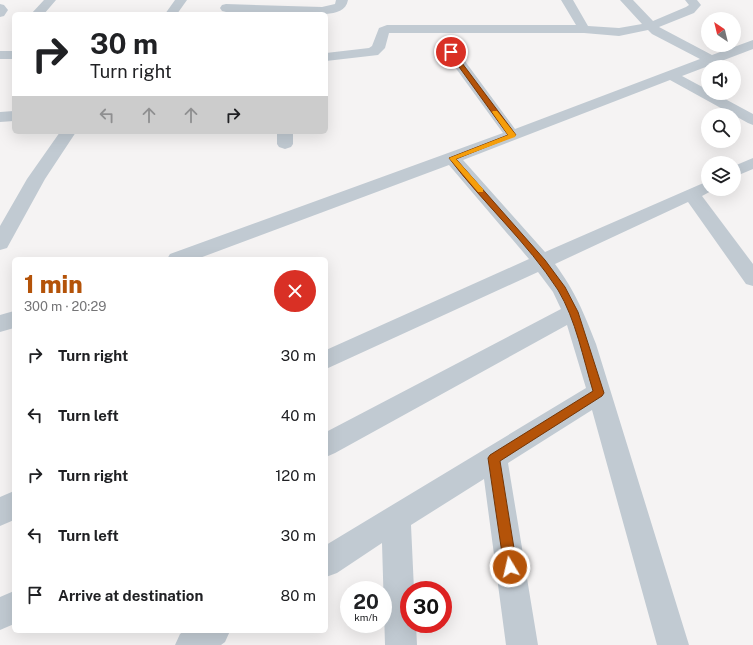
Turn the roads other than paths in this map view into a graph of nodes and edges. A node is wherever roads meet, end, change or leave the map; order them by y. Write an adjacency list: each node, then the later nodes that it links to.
1 (50, 0): 10 (street)
2 (181, 0): 11 (street)
3 (235, 0): 9 (street)
4 (342, 0): 9 (street)
5 (567, 0): 14 (street)
6 (626, 0): 13 (street)
7 (691, 0): 13 (street)
8 (0, 8): 12 (street)
9 (222, 11)
10 (39, 12)
11 (172, 12)
12 (0, 13)
13 (650, 26): 14 (street); 20 (street)
14 (584, 29): 19 (street)
15 (753, 44): 20 (street)
16 (451, 52): 27 (street)
17 (0, 55): 18 (street)
18 (12, 55)
19 (328, 57)
20 (712, 60)
21 (701, 64): 22 (street)
22 (672, 76): 25 (street); 27 (street)
23 (12, 116): 24 (street)
24 (0, 117)
25 (753, 120)
26 (67, 134): 32 (street)
27 (512, 135): 28 (street)
28 (452, 158): 33 (street); 34 (street)
29 (753, 163): 30 (street)
30 (741, 169)
31 (700, 190): 34 (street); 35 (street)
32 (0, 243)
33 (182, 257)
34 (542, 262): 36 (street); 39 (street)
35 (752, 276)
36 (573, 312): 40 (street); 41 (street)
37 (12, 320): 38 (street)
38 (0, 324)
39 (328, 359)
40 (599, 393): 42 (street); 53 (street)
41 (328, 444)
42 (494, 458): 45 (street); 52 (street)
43 (12, 506): 44 (street)
44 (0, 512)
45 (396, 519): 46 (street); 51 (street)
46 (328, 561)
47 (12, 608): 48 (street)
48 (0, 614)
49 (211, 633): 50 (street)
50 (191, 645)
51 (401, 645)
52 (522, 645)
53 (673, 645)

